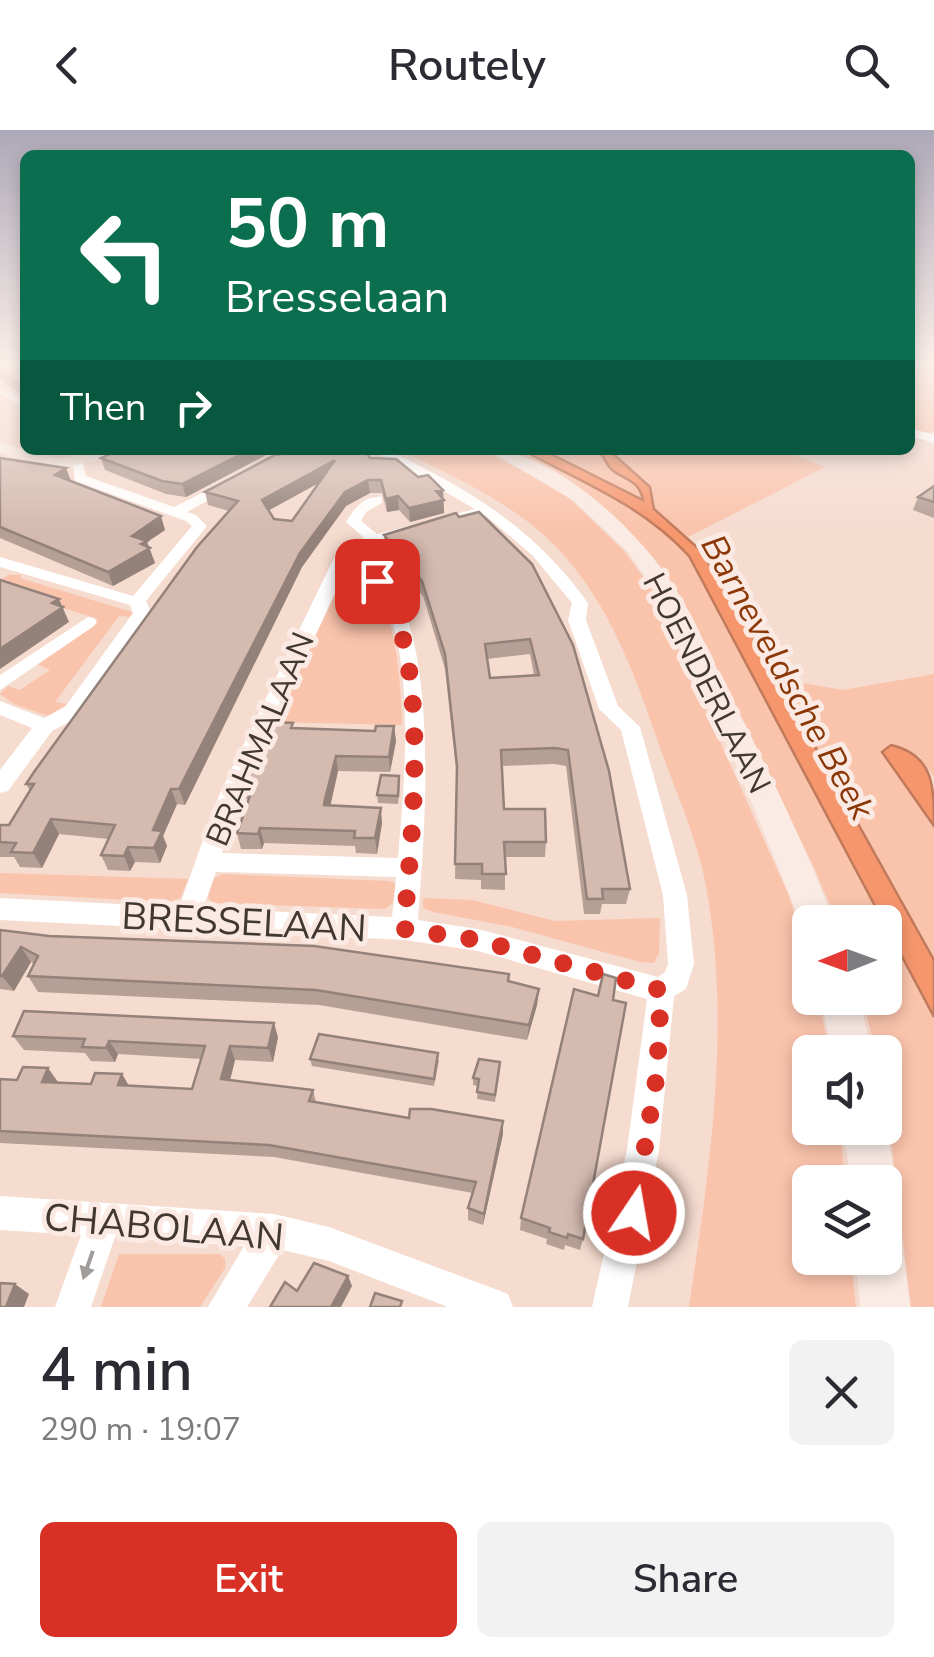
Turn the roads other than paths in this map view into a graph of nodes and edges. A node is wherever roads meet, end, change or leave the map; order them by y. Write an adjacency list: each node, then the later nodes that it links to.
1 (22, 455): 5 (street)
2 (103, 455): 5 (street)
3 (387, 455): 8 (street)
4 (506, 455): 21 (street, HOENDERLAAN)
5 (77, 463): 9 (street)
6 (240, 478): 9 (street)
7 (376, 500): 10 (street)
8 (486, 510): 10 (street, BRAHMALAAN); 25 (street)
9 (175, 512): 13 (street)
10 (372, 537): 11 (street, BRAHMALAAN)
11 (340, 562): 19 (street, BRAHMALAAN); 20 (street)
12 (4, 568): 13 (street)
13 (138, 601): 17 (street)
14 (88, 622): 15 (street)
15 (0, 684)
16 (1, 709): 17 (street)
17 (45, 726): 18 (street)
18 (0, 785)
19 (207, 862): 20 (street, BRAHMALAAN); 23 (street, BRAHMALAAN)
20 (409, 868): 24 (street)
21 (810, 905)
22 (0, 908): 23 (street, BRESSELAAN)
23 (187, 919): 24 (street, BRESSELAAN)
24 (404, 929): 25 (street, BRESSELAAN)
25 (661, 990): 33 (street)
26 (0, 1214): 27 (street, CHABOLAAN)
27 (103, 1222): 28 (street, CHABOLAAN); 30 (street, one-way to 30)
28 (274, 1231): 31 (street); 32 (street, CHABOLAAN)
29 (882, 1275): 34 (street)
30 (74, 1307)
31 (226, 1307)
32 (495, 1307)
33 (610, 1307)
34 (885, 1307)

